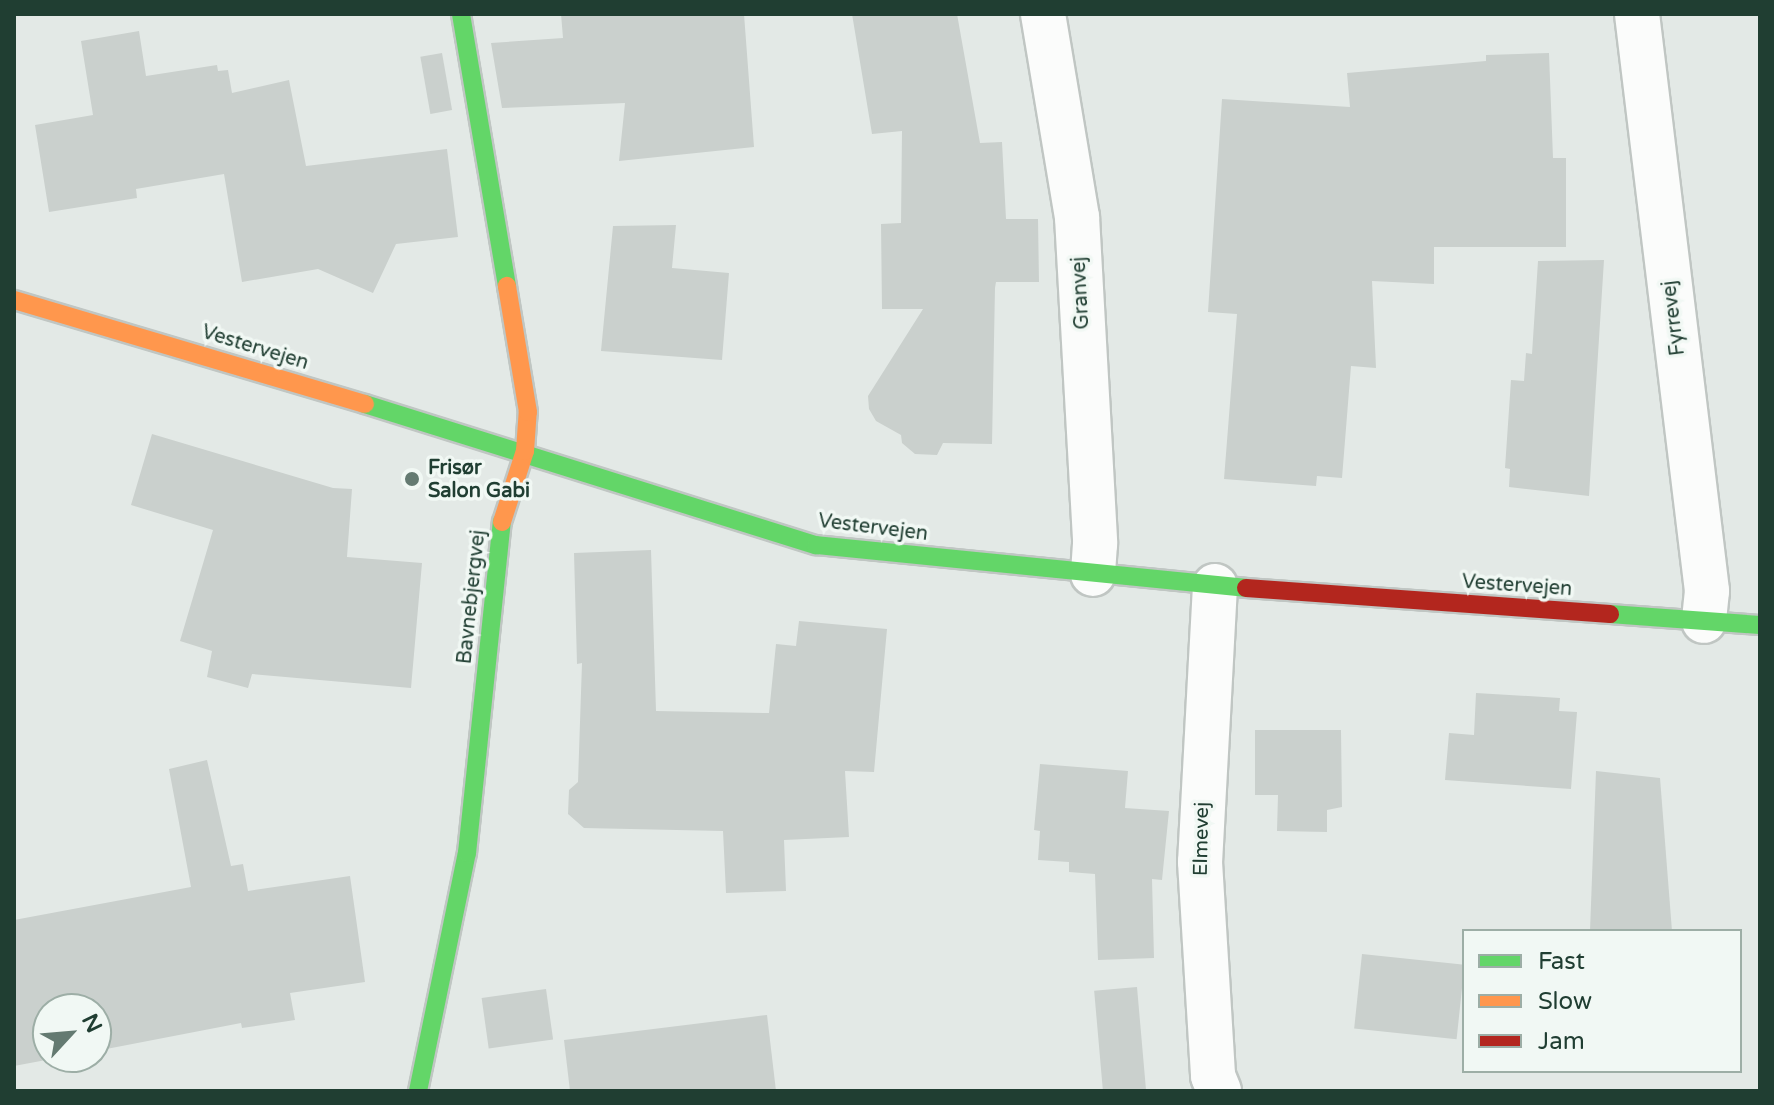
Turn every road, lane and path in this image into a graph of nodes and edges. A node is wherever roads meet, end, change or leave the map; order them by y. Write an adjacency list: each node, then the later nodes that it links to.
1 (461, 14): 5 (street, Bavnebjergvej)
2 (1043, 14): 6 (street, Granvej)
3 (1637, 14): 8 (street, Fyrrevej)
4 (14, 300): 5 (street, Vestervejen)
5 (525, 451): 6 (street, Vestervejen); 10 (street, Bavnebjergvej)
6 (1093, 574): 7 (street, Vestervejen)
7 (1215, 586): 8 (street, Vestervejen); 11 (street, Elmevej)
8 (1704, 621): 9 (street, Vestervejen)
9 (1760, 625)
10 (418, 1091)
11 (1219, 1091)

